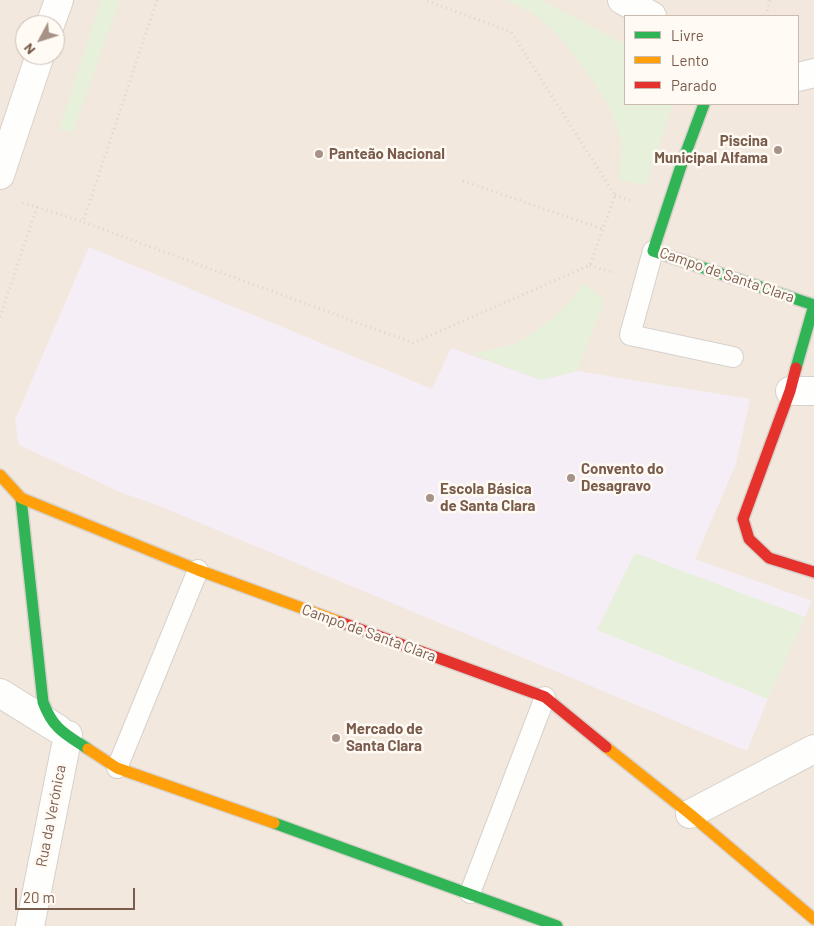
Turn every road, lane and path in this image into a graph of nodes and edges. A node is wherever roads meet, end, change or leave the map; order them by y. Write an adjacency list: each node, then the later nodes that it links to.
1 (59, 0): 6 (street)
2 (157, 0): 19 (path)
3 (425, 0): 15 (path)
4 (622, 0): 7 (street)
5 (770, 0): 8 (path)
6 (54, 15)
7 (650, 15)
8 (766, 15)
9 (37, 65): 13 (street)
10 (814, 73): 11 (street)
11 (799, 77)
12 (704, 105): 21 (street, Campo de Santa Clara)
13 (0, 175)
14 (463, 181): 20 (path)
15 (615, 195): 17 (path); 20 (path)
16 (14, 200): 18 (path)
17 (638, 202)
18 (37, 207): 19 (path); 25 (path)
19 (83, 222): 22 (path)
20 (603, 229): 22 (path)
21 (653, 251): 24 (street, Campo de Santa Clara); 26 (lane)
22 (590, 265): 23 (path)
23 (620, 275)
24 (814, 304): 27 (street, Campo de Santa Clara)
25 (0, 317)
26 (733, 356)
27 (802, 391): 31 (street, Campo de Santa Clara)
28 (0, 475): 29 (street, Campo de Santa Clara)
29 (21, 498): 30 (street, Campo de Santa Clara); 34 (street)
30 (198, 570): 33 (street, Campo de Santa Clara); 36 (lane)
31 (814, 572)
32 (0, 693): 34 (street)
33 (545, 697): 37 (street, Campo de Santa Clara); 38 (lane)
34 (63, 732): 36 (street); 40 (street, Rua da Verónica)
35 (814, 749): 37 (street)
36 (117, 768): 38 (street)
37 (690, 814): 39 (street, Campo de Santa Clara)
38 (470, 892): 41 (street)
39 (814, 919)
40 (30, 926)
41 (557, 926)

